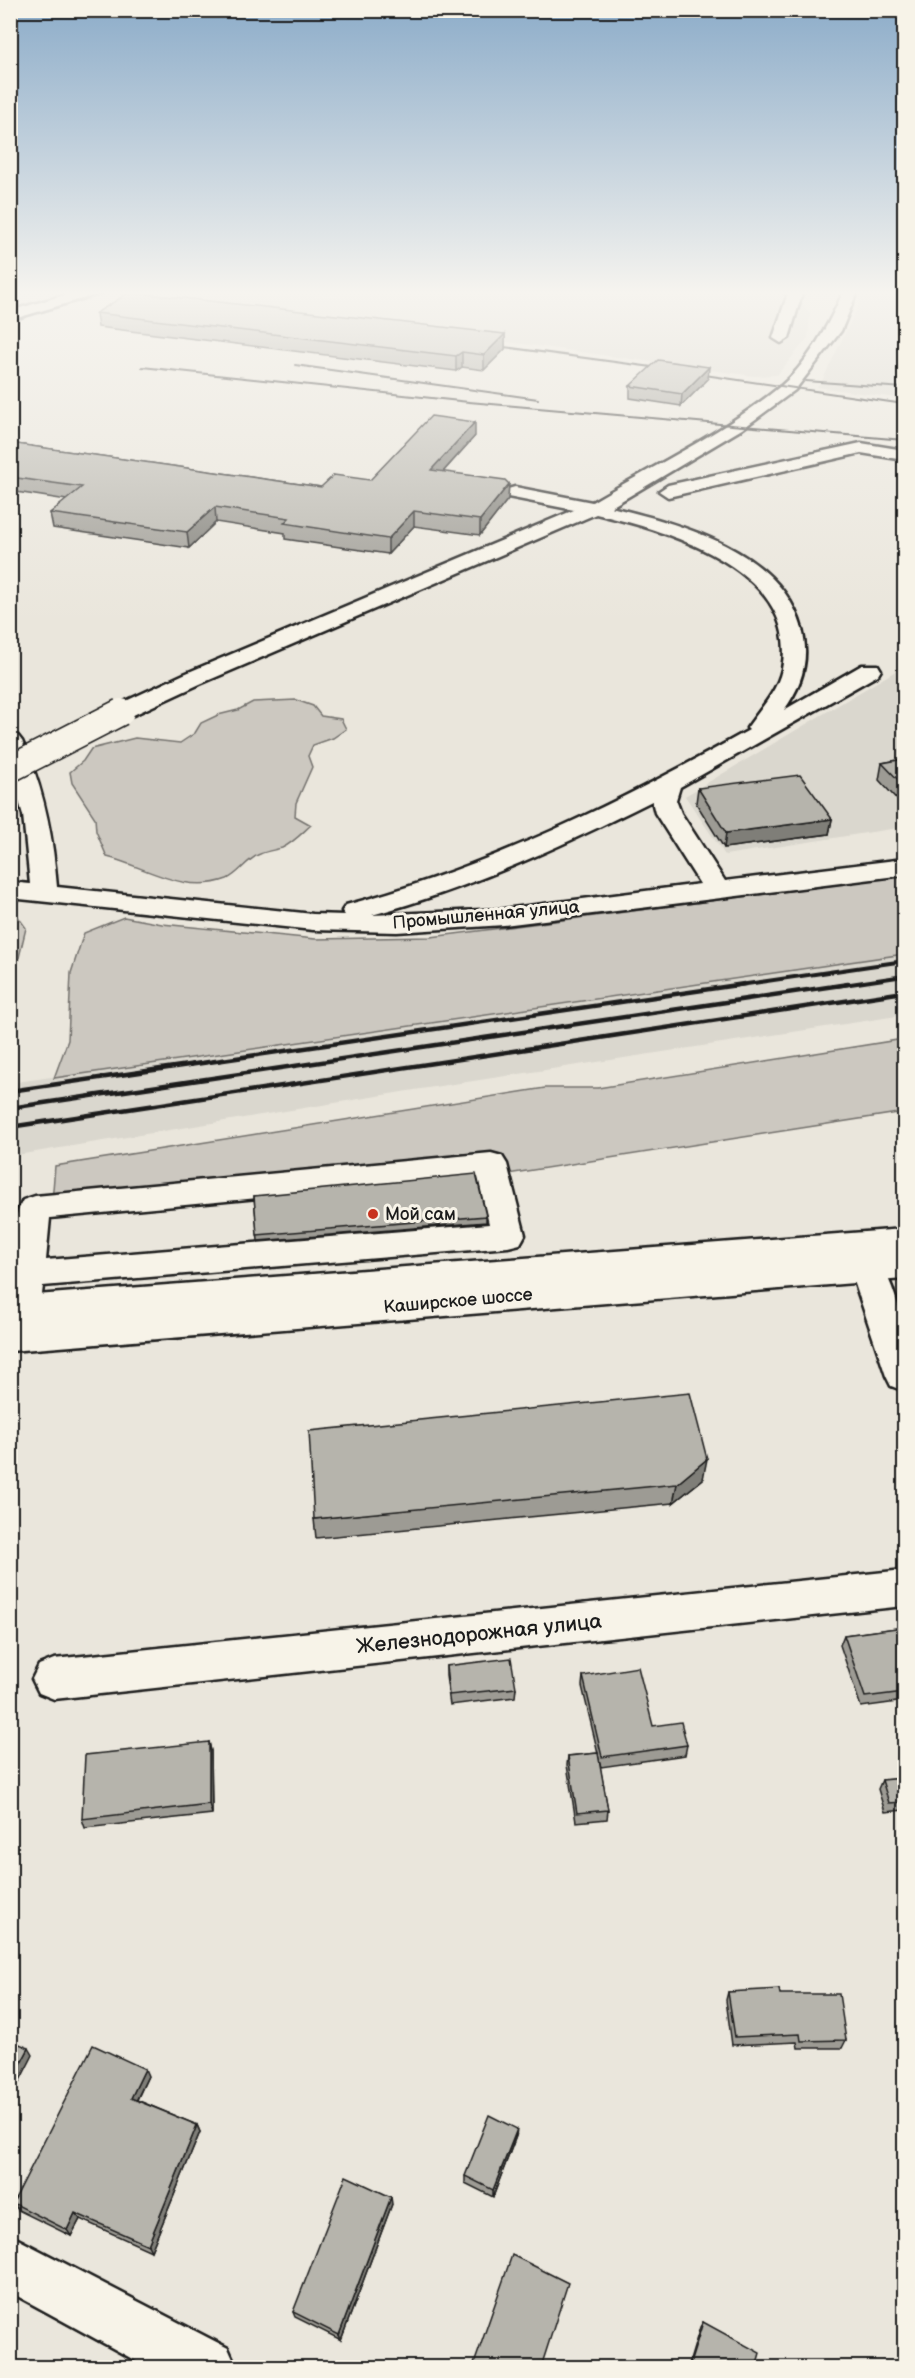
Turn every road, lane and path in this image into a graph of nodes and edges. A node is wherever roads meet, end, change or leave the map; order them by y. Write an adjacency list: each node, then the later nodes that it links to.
1 (770, 401): 5 (main road)
2 (904, 455): 3 (main road)
3 (668, 491)
4 (514, 493): 5 (main road)
5 (595, 508): 8 (main road); 9 (main road, bridge)
6 (870, 670): 8 (main road)
7 (10, 741): 14 (main road)
8 (743, 745): 10 (main road)
9 (10, 769)
10 (668, 785): 13 (main road); 15 (main road)
11 (904, 867): 13 (main road, Промышленная улица)
12 (10, 890): 14 (main road, Промышленная улица)
13 (717, 890): 15 (main road, Промышленная улица)
14 (44, 892): 15 (main road, Промышленная улица)
15 (313, 922)
16 (904, 1241): 20 (main road, Каширское шоссе)
17 (904, 1266): 18 (main road, Каширское шоссе)
18 (867, 1269): 20 (main road, Каширское шоссе); 21 (main road)
19 (27, 1274): 19 (main road); 20 (main road)
20 (14, 1319)
21 (904, 1376)
22 (904, 1588): 23 (main road, Железнодорожная улица)
23 (54, 1679)
24 (10, 2262): 25 (main road)
25 (208, 2367)

